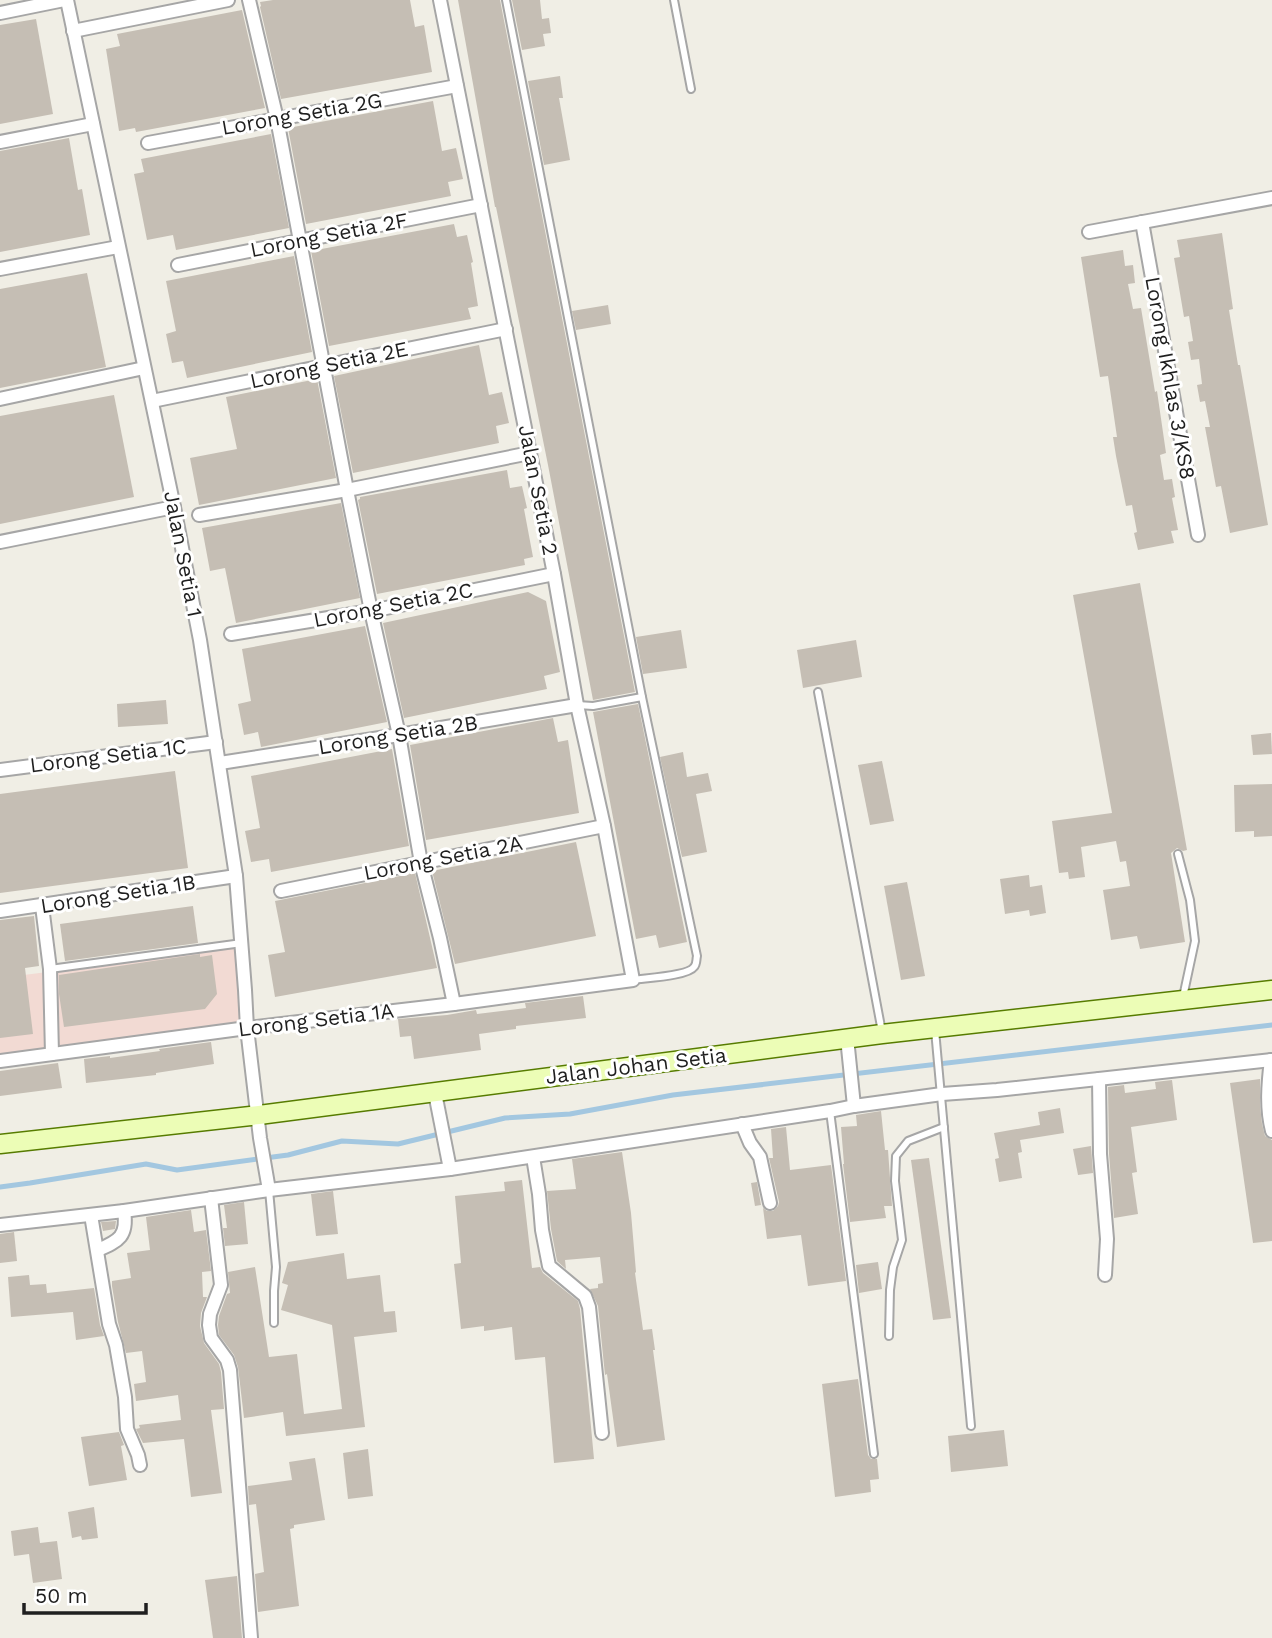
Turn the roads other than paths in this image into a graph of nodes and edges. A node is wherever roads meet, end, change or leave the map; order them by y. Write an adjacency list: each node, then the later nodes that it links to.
1 (66, 0): 7 (street); 8 (street, Jalan Setia 1)
2 (228, 0): 8 (street)
3 (249, 0): 11 (street)
4 (440, 0): 9 (street, Jalan Setia 2)
5 (506, 0): 38 (lane)
6 (674, 0): 10 (lane)
7 (0, 13)
8 (73, 31): 12 (street, Jalan Setia 1)
9 (457, 86): 11 (street, Lorong Setia 2G); 16 (street, Jalan Setia 2)
10 (691, 89)
11 (277, 119): 14 (street, Lorong Setia 2G); 19 (street)
12 (93, 124): 13 (street); 20 (street, Jalan Setia 1)
13 (0, 142)
14 (148, 143)
15 (1272, 198): 17 (street)
16 (481, 205): 19 (street, Lorong Setia 2F); 23 (street, Jalan Setia 2)
17 (1142, 222): 18 (street); 32 (street, Lorong Ikhlas 3/KS8)
18 (1089, 232)
19 (299, 240): 21 (street, Lorong Setia 2F); 24 (street)
20 (118, 247): 22 (street); 25 (street, Jalan Setia 1)
21 (177, 265)
22 (0, 269)
23 (506, 329): 24 (street, Lorong Setia 2E); 28 (street, Jalan Setia 2)
24 (324, 366): 27 (street, Lorong Setia 2E); 29 (street)
25 (144, 368): 26 (street); 27 (street, Jalan Setia 1)
26 (0, 399)
27 (152, 401): 30 (street, Jalan Setia 1)
28 (530, 453): 29 (street); 34 (street, Jalan Setia 2)
29 (347, 490): 31 (street); 35 (street)
30 (174, 507): 33 (street); 41 (street, Jalan Setia 1)
31 (199, 515)
32 (1198, 535)
33 (0, 542)
34 (554, 574): 35 (street, Lorong Setia 2C); 39 (street, Jalan Setia 2)
35 (371, 611): 36 (street, Lorong Setia 2C); 40 (street)
36 (231, 634)
37 (818, 692): 59 (lane)
38 (642, 697): 39 (lane); 53 (lane)
39 (577, 705): 40 (street, Lorong Setia 2B); 44 (street, Jalan Setia 2)
40 (399, 736): 42 (street, Lorong Setia 2B); 46 (street)
41 (216, 742): 42 (street, Jalan Setia 1); 43 (street, Lorong Setia 1C)
42 (220, 764): 47 (street, Jalan Setia 1)
43 (0, 770)
44 (604, 826): 46 (street, Lorong Setia 2A); 53 (street, Jalan Setia 2)
45 (1178, 854): 55 (lane)
46 (421, 863): 48 (street, Lorong Setia 2A); 56 (street)
47 (236, 876): 49 (street, Lorong Setia 1B); 51 (street, Jalan Setia 1)
48 (281, 891)
49 (42, 906): 50 (street, Lorong Setia 1B); 52 (street)
50 (0, 911)
51 (242, 943): 52 (lane); 57 (street, Jalan Setia 1)
52 (50, 969): 61 (street)
53 (633, 979): 56 (street, Lorong Setia 1A)
54 (1272, 990): 55 (main road, Jalan Johan Setia)
55 (1182, 999): 58 (main road, Jalan Johan Setia)
56 (454, 1004): 57 (street, Lorong Setia 1A)
57 (247, 1028): 61 (street, Lorong Setia 1A); 69 (street, Jalan Setia 1)
58 (935, 1028): 59 (main road, Jalan Johan Setia); 66 (lane)
59 (882, 1034): 60 (main road, Jalan Johan Setia)
60 (847, 1038): 65 (main road, Jalan Johan Setia); 67 (street)
61 (52, 1054): 63 (street, Lorong Setia 1A)
62 (1271, 1060): 64 (street); 72 (street)
63 (0, 1061)
64 (1099, 1079): 66 (street); 83 (street)
65 (435, 1093): 69 (main road, Jalan Johan Setia); 75 (street)
66 (942, 1094): 67 (street); 71 (lane)
67 (853, 1100): 68 (street)
68 (831, 1111): 70 (street); 88 (lane)
69 (259, 1115): 73 (main road, Jalan Johan Setia); 76 (street, Jalan Setia 1)
70 (742, 1124): 74 (street); 78 (street)
71 (944, 1127): 85 (lane); 86 (lane)
72 (1272, 1130)
73 (0, 1144)
74 (533, 1157): 75 (street); 87 (street)
75 (448, 1164): 76 (street)
76 (268, 1185): 77 (street); 84 (lane)
77 (211, 1198): 79 (street); 90 (street)
78 (770, 1203)
79 (124, 1211): 80 (street); 82 (street)
80 (91, 1215): 81 (street); 82 (street)
81 (0, 1225)
82 (98, 1250): 89 (street)
83 (1105, 1275)
84 (274, 1323)
85 (889, 1336)
86 (971, 1426)
87 (602, 1433)
88 (874, 1454)
89 (140, 1465)
90 (251, 1638)

